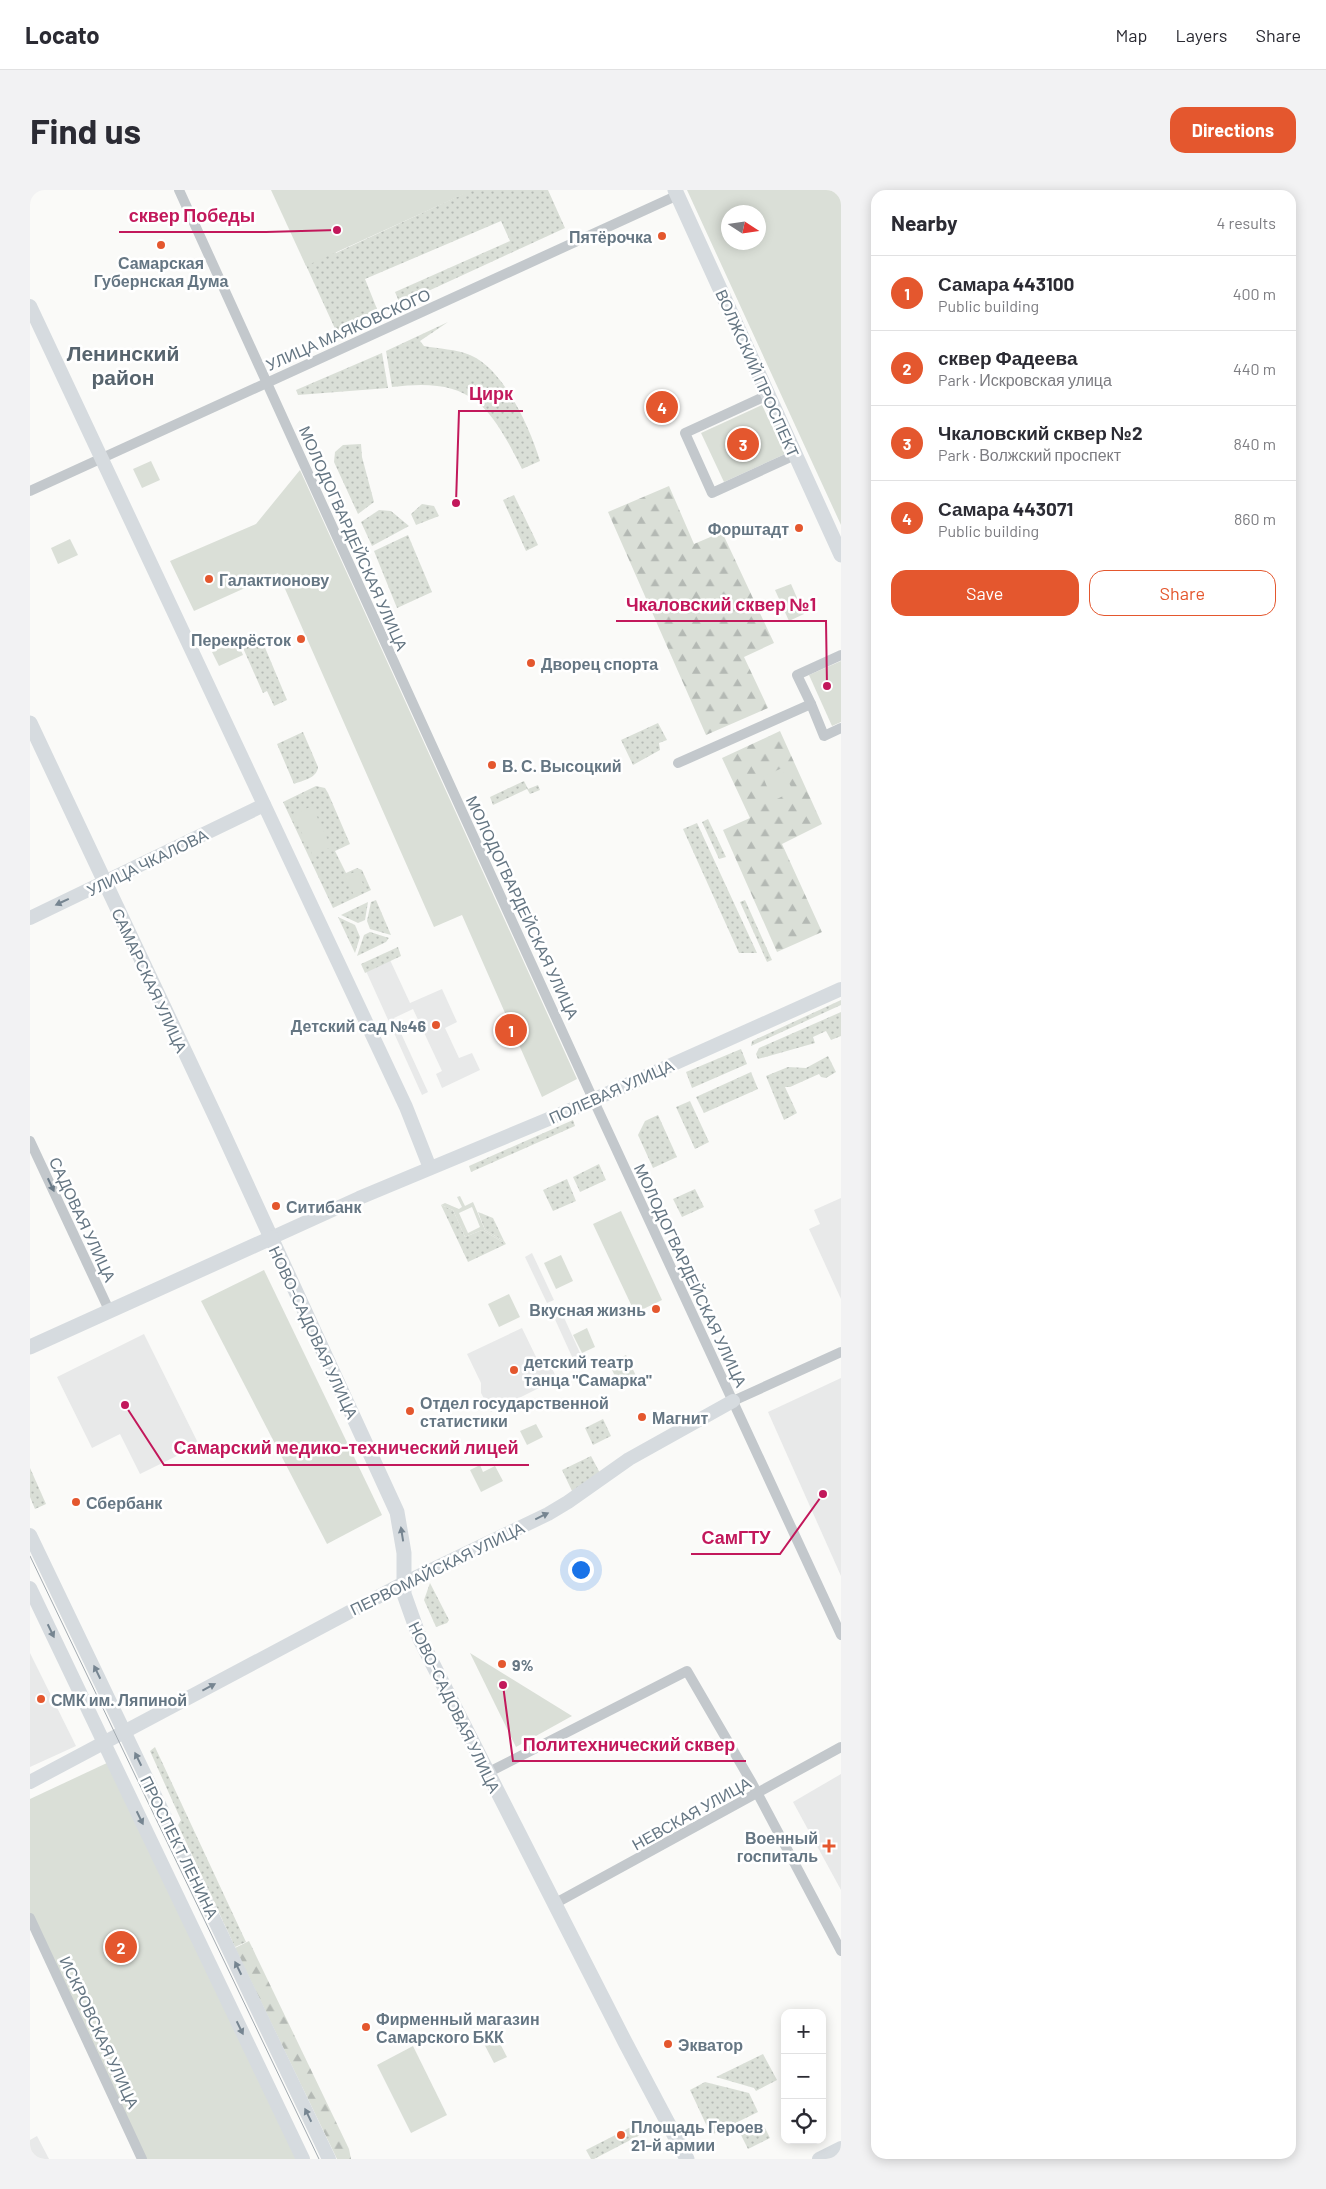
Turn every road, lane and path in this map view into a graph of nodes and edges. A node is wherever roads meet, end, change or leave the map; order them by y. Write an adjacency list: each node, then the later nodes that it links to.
1 (179, 190): 4 (street, МОЛОДОГВАРДЕЙСКАЯ УЛИЦА)
2 (676, 193): 4 (street, УЛИЦА МАЯКОВСКОГО); 5 (main road, ВОЛЖСКИЙ ПРОСПЕКТ)
3 (30, 306): 7 (street)
4 (266, 383): 7 (street, УЛИЦА МАЯКОВСКОГО); 19 (street, МОЛОДОГВАРДЕЙСКАЯ УЛИЦА)
5 (768, 395): 6 (main road, ВОЛЖСКИЙ ПРОСПЕКТ); 6 (street)
6 (795, 455): 9 (main road, ВОЛЖСКИЙ ПРОСПЕКТ)
7 (101, 458): 8 (street, УЛИЦА МАЯКОВСКОГО); 15 (street)
8 (30, 490)
9 (841, 555)
10 (841, 655): 11 (street)
11 (811, 704): 13 (street); 14 (street)
12 (30, 722): 16 (main road, САМАРСКАЯ УЛИЦА)
13 (841, 728)
14 (678, 763)
15 (264, 805): 16 (street, УЛИЦА ЧКАЛОВА); 21 (street)
16 (104, 883): 17 (street, УЛИЦА ЧКАЛОВА, one-way to 17); 22 (main road, САМАРСКАЯ УЛИЦА)
17 (30, 918)
18 (841, 989): 19 (street, ПОЛЕВАЯ УЛИЦА)
19 (594, 1100): 21 (street, ПОЛЕВАЯ УЛИЦА); 26 (street, МОЛОДОГВАРДЕЙСКАЯ УЛИЦА)
20 (30, 1141): 23 (street, САДОВАЯ УЛИЦА, one-way to 23)
21 (430, 1168): 22 (street, ПОЛЕВАЯ УЛИЦА)
22 (271, 1238): 23 (main road); 28 (main road, НОВО-САДОВАЯ УЛИЦА, one-way to 22)
23 (109, 1310): 24 (main road)
24 (30, 1347)
25 (841, 1352): 26 (street, ПЕРВОМАЙСКАЯ УЛИЦА)
26 (733, 1401): 28 (street, ПЕРВОМАЙСКАЯ УЛИЦА, one-way to 26); 30 (street, МОЛОДОГВАРДЕЙСКАЯ УЛИЦА)
27 (30, 1536): 31 (street, ПРОСПЕКТ ЛЕНИНА, one-way to 27)
28 (404, 1583): 31 (street, ПЕРВОМАЙСКАЯ УЛИЦА, one-way to 28); 34 (main road, НОВО-САДОВАЯ УЛИЦА)
29 (30, 1588): 32 (street, ПРОСПЕКТ ЛЕНИНА, one-way to 32)
30 (841, 1635)
31 (125, 1732): 32 (street, ПЕРВОМАЙСКАЯ УЛИЦА); 43 (street, ПРОСПЕКТ ЛЕНИНА, one-way to 31)
32 (104, 1743): 35 (street, ПЕРВОМАЙСКАЯ УЛИЦА); 42 (street, ПРОСПЕКТ ЛЕНИНА, one-way to 42)
33 (841, 1747): 36 (street, НЕВСКАЯ УЛИЦА)
34 (487, 1773): 36 (street); 37 (main road, НОВО-САДОВАЯ УЛИЦА)
35 (30, 1782)
36 (758, 1794): 37 (street, НЕВСКАЯ УЛИЦА); 39 (street)
37 (554, 1904): 44 (main road, НОВО-САДОВАЯ УЛИЦА)
38 (30, 1918): 41 (street, ИСКРОВСКАЯ УЛИЦА)
39 (841, 1951)
40 (841, 2148): 45 (street)
41 (142, 2159)
42 (303, 2159)
43 (329, 2159)
44 (687, 2159)
45 (819, 2159)

